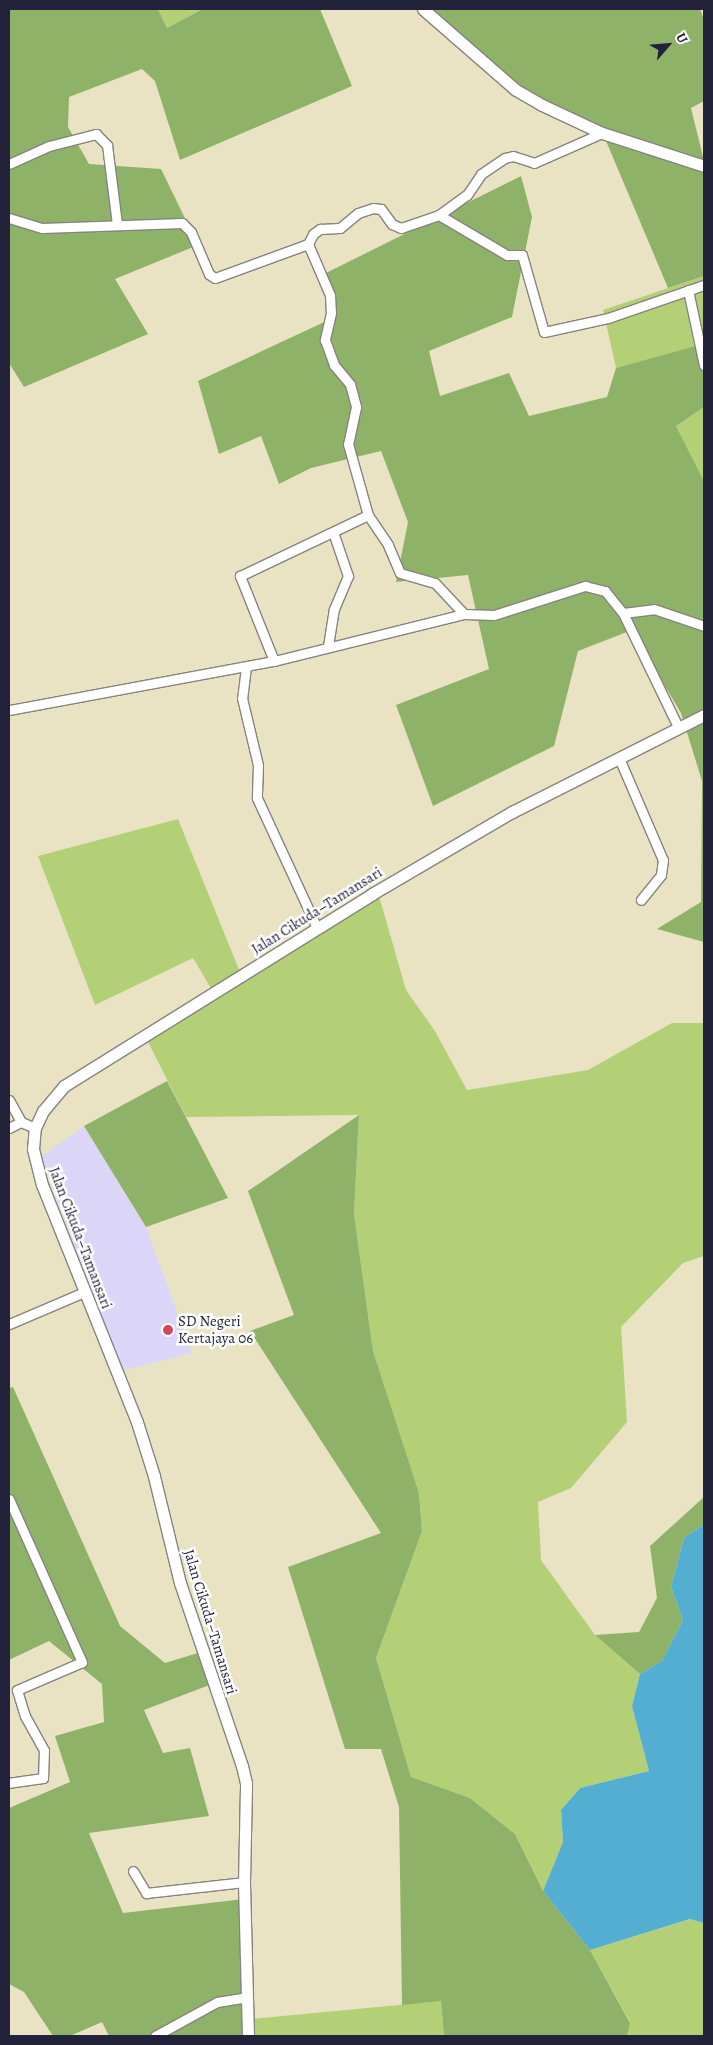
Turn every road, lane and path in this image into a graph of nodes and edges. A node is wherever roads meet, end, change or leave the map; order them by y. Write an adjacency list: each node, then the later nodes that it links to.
1 (423, 9): 2 (street)
2 (602, 134): 4 (street); 5 (street)
3 (9, 164): 7 (street)
4 (704, 166)
5 (439, 215): 8 (street); 10 (street)
6 (9, 218): 7 (street)
7 (117, 224): 8 (street)
8 (308, 244): 12 (street)
9 (704, 285): 10 (street)
10 (688, 290): 11 (street)
11 (704, 365)
12 (368, 516): 13 (street); 15 (street)
13 (333, 532): 17 (street); 18 (street)
14 (623, 613): 15 (street); 16 (street); 22 (street)
15 (464, 614): 17 (street)
16 (704, 626)
17 (328, 646): 18 (street)
18 (274, 661): 19 (street)
19 (246, 667): 20 (street); 25 (street)
20 (9, 710)
21 (704, 715): 22 (street, Jalan Cikuda–Tamansari)
22 (678, 727): 23 (street, Jalan Cikuda–Tamansari)
23 (619, 758): 24 (street); 25 (street, Jalan Cikuda–Tamansari)
24 (641, 900)
25 (317, 928): 29 (street, Jalan Cikuda–Tamansari)
26 (9, 1100): 27 (street)
27 (21, 1122): 28 (street); 29 (street)
28 (9, 1128)
29 (35, 1128): 30 (street, Jalan Cikuda–Tamansari)
30 (84, 1292): 31 (street); 35 (street, Jalan Cikuda–Tamansari)
31 (9, 1324)
32 (9, 1499): 33 (street)
33 (9, 1783)
34 (133, 1871): 35 (street)
35 (244, 1882): 36 (street, Jalan Cikuda–Tamansari)
36 (247, 1997): 37 (street); 38 (street, Jalan Cikuda–Tamansari)
37 (155, 2036)
38 (248, 2036)

